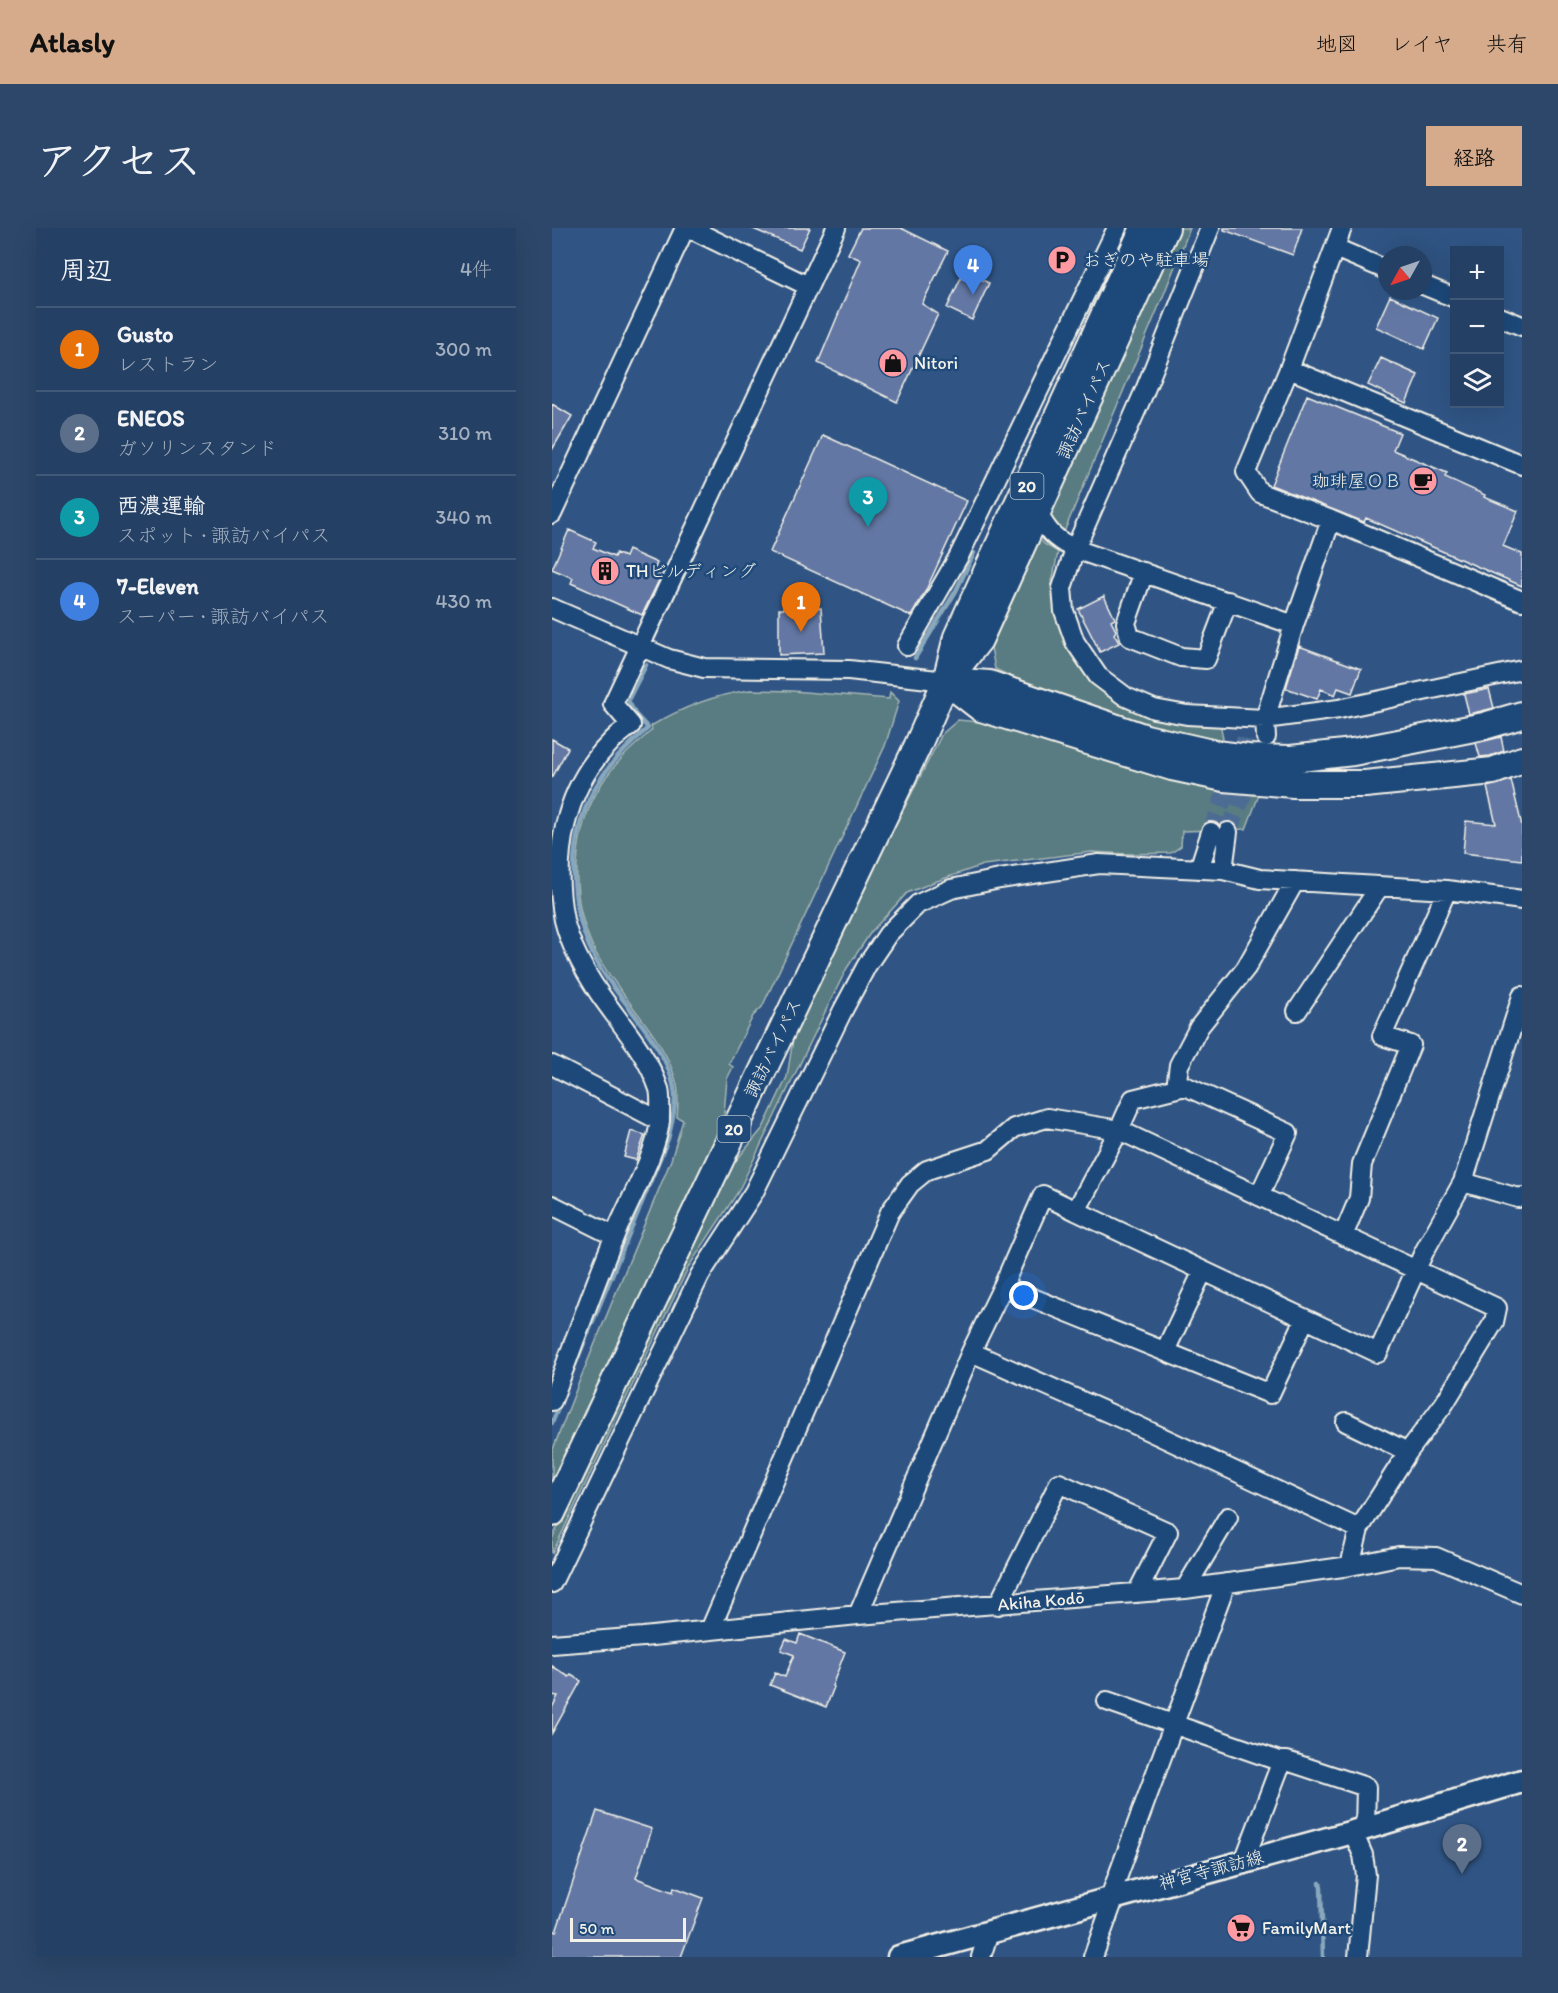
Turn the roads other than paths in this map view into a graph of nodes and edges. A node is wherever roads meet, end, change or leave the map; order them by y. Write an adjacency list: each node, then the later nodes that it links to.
1 (687, 228): 9 (street); 21 (street)
2 (836, 228): 9 (street)
3 (1166, 228): 20 (highway, 諏訪バイパス / 20)
4 (1210, 228): 23 (street)
5 (1342, 228): 7 (street)
6 (1123, 235): 14 (street); 15 (highway, 諏訪バイパス / 20)
7 (1335, 248): 8 (street); 16 (street)
8 (1378, 266)
9 (808, 286): 29 (street)
10 (1432, 289): 11 (street)
11 (1450, 296)
12 (1504, 318): 13 (street)
13 (1522, 326)
14 (1063, 333): 15 (street); 17 (street)
15 (1091, 346): 18 (highway, 諏訪バイパス / 20)
16 (1288, 369): 19 (street); 22 (street)
17 (1015, 431): 18 (street); 30 (street)
18 (1045, 445): 32 (highway, 諏訪バイパス / 20)
19 (1522, 465)
20 (1037, 511): 23 (street); 32 (highway, 諏訪バイパス / 20)
21 (552, 514)
22 (1331, 520): 26 (street); 28 (street)
23 (1075, 549): 24 (street); 34 (street)
24 (1144, 572): 25 (street); 25 (street)
25 (1228, 601): 28 (street)
26 (1522, 601)
27 (552, 608): 29 (street)
28 (1294, 625): 34 (street)
29 (639, 646): 32 (street); 38 (street)
30 (907, 646)
31 (1522, 670): 34 (street)
32 (946, 681): 33 (highway); 35 (highway); 65 (highway, 諏訪バイパス / 20)
33 (1522, 715)
34 (1257, 727)
35 (1522, 760)
36 (1199, 869): 37 (street); 37 (street); 69 (street)
37 (1222, 870): 39 (street)
38 (555, 880): 47 (street)
39 (1295, 881): 40 (street); 46 (street)
40 (1380, 886): 41 (street); 44 (street)
41 (1447, 891): 42 (street); 55 (street)
42 (1522, 900)
43 (1522, 996): 49 (street)
44 (1297, 1011)
45 (552, 1065): 47 (street)
46 (1176, 1088): 48 (street); 50 (street)
47 (660, 1121): 54 (street)
48 (1119, 1130): 50 (street); 53 (street); 76 (street)
49 (1463, 1182): 51 (street); 56 (street)
50 (1259, 1196): 55 (street)
51 (1522, 1197)
52 (552, 1205): 54 (street)
53 (1076, 1211): 57 (street); 58 (street)
54 (615, 1236): 62 (street)
55 (1343, 1236): 56 (street)
56 (1416, 1270): 59 (street); 64 (street)
57 (1203, 1271): 59 (street); 61 (street)
58 (1004, 1286): 60 (street); 61 (street)
59 (1305, 1319): 61 (street)
60 (970, 1352): 67 (street); 75 (street)
61 (1165, 1352)
62 (552, 1401)
63 (1346, 1422): 64 (street)
64 (1408, 1452): 67 (street)
65 (552, 1513)
66 (1228, 1517): 71 (street)
67 (1359, 1529): 68 (street)
68 (1350, 1566): 70 (street, Akiha Kodō); 73 (street, Akiha Kodō)
69 (552, 1583)
70 (1226, 1583): 71 (street, Akiha Kodō); 79 (street)
71 (1185, 1589): 72 (street, Akiha Kodō)
72 (1137, 1593): 74 (street, Akiha Kodō); 74 (street)
73 (1522, 1593)
74 (998, 1605): 75 (street, Akiha Kodō)
75 (858, 1616): 76 (street, Akiha Kodō)
76 (710, 1630): 77 (street, Akiha Kodō)
77 (552, 1644)
78 (1107, 1701): 79 (street)
79 (1175, 1725): 80 (street); 84 (street)
80 (1279, 1761): 82 (street); 83 (street)
81 (1522, 1781): 82 (main road, 神宮寺諏訪線)
82 (1359, 1830): 83 (main road, 神宮寺諏訪線); 89 (street)
83 (1244, 1861): 84 (main road, 神宮寺諏訪線)
84 (1115, 1896): 85 (main road, 神宮寺諏訪線); 88 (street)
85 (989, 1932): 86 (main road, 神宮寺諏訪線); 87 (street)
86 (899, 1957)
87 (981, 1957)
88 (1094, 1957)
89 (1358, 1957)

